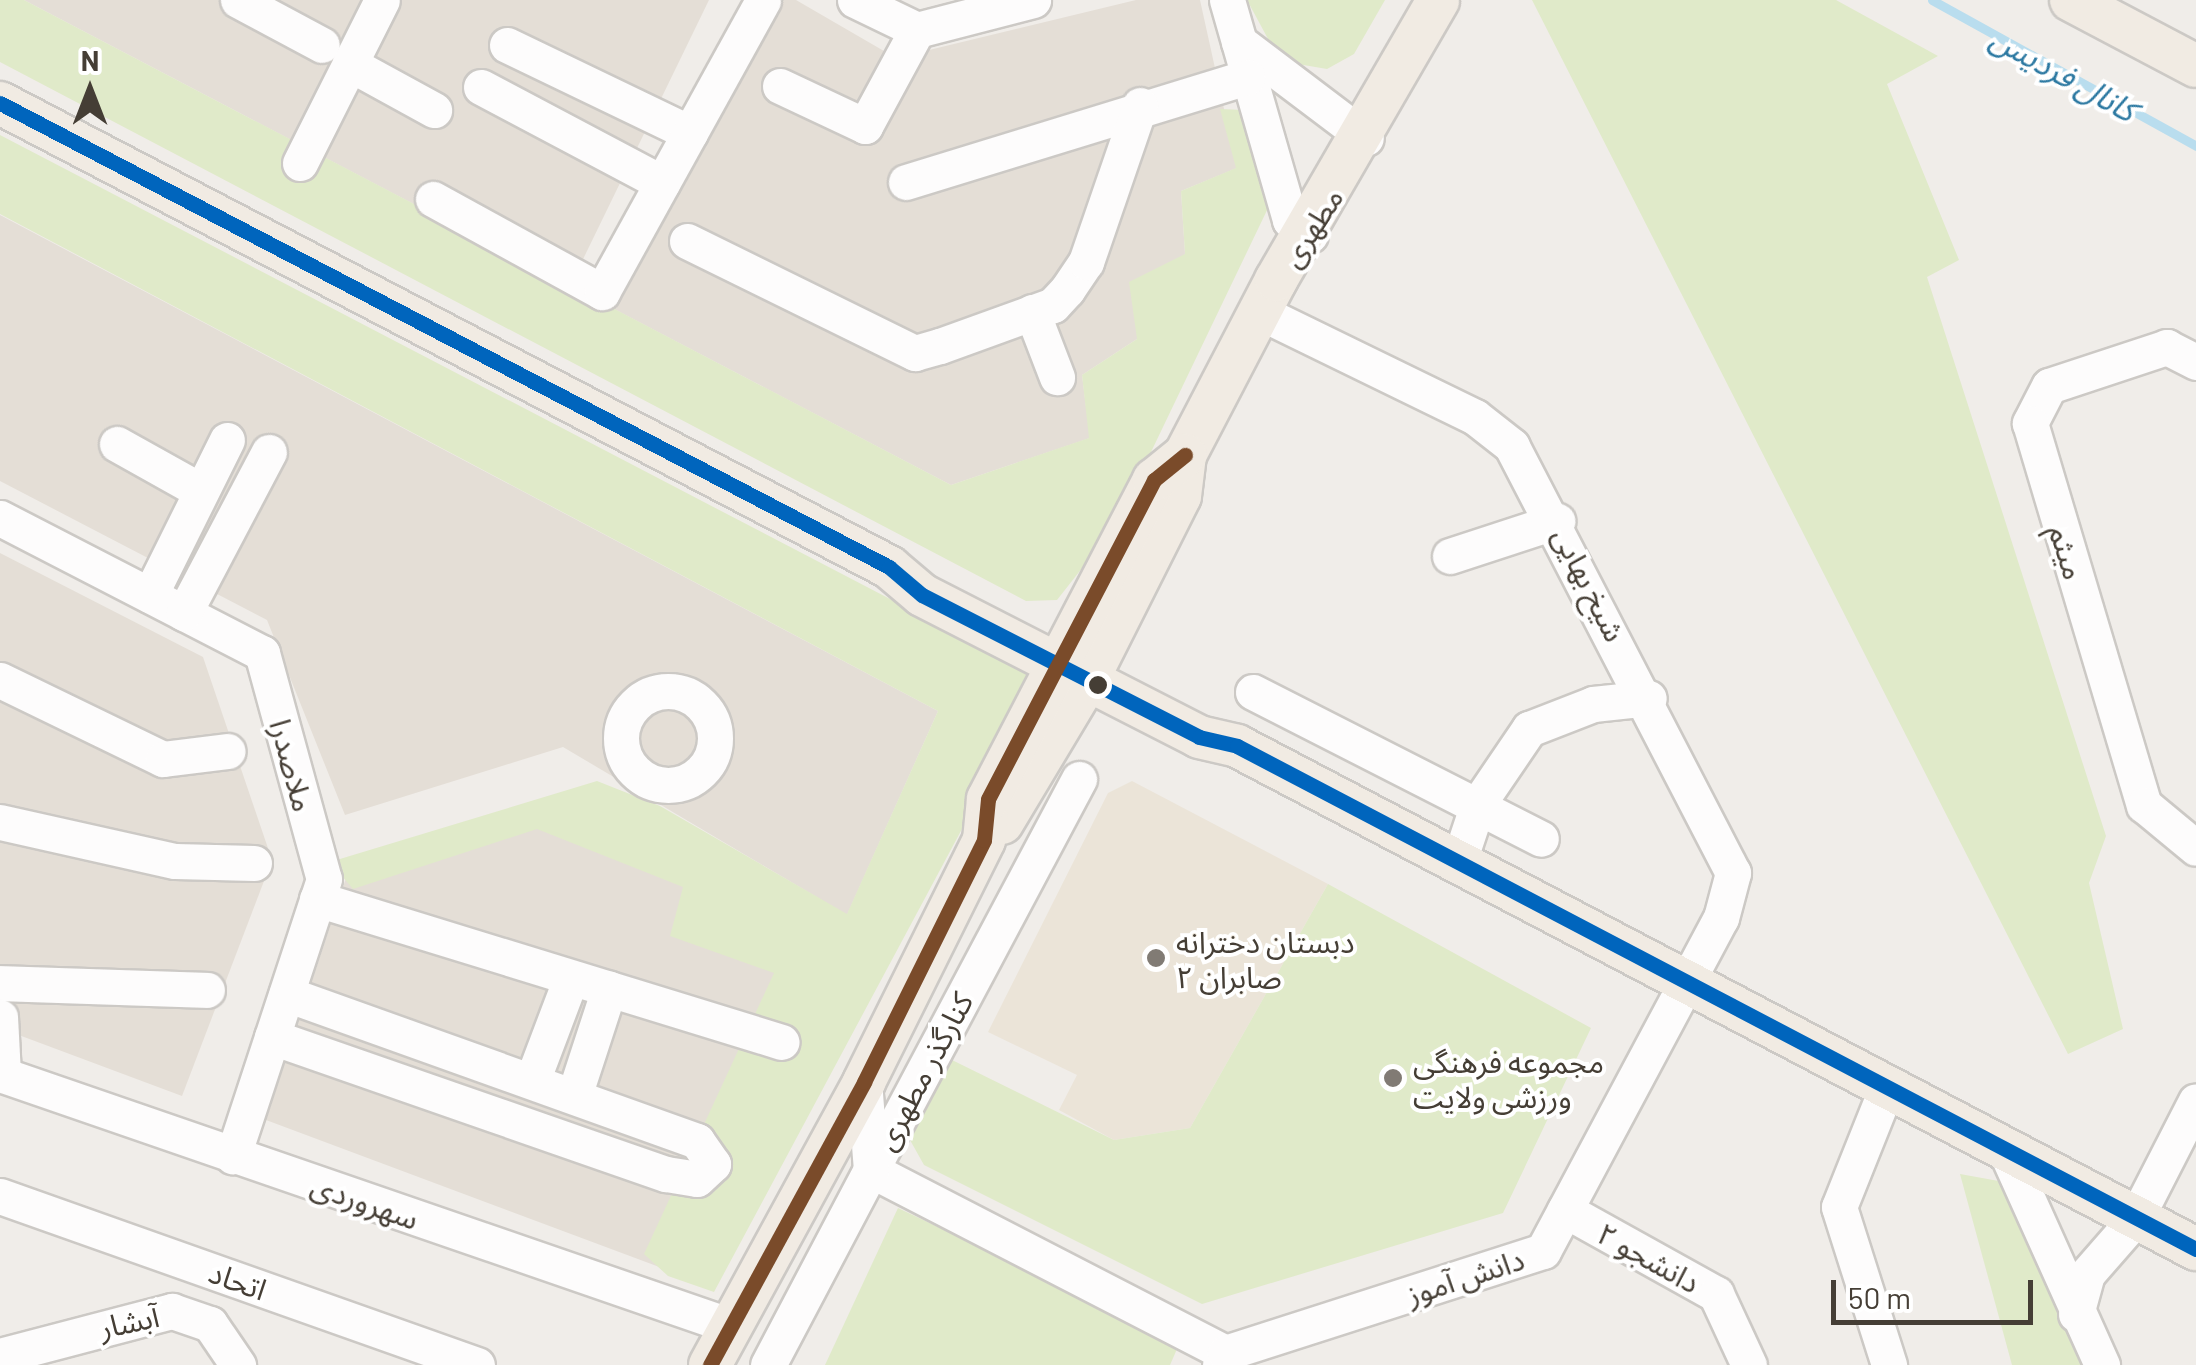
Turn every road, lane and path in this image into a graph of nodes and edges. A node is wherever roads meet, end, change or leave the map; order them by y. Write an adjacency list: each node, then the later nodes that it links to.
1 (382, 0): 13 (street)
2 (763, 0): 22 (street)
3 (855, 0): 10 (street)
4 (1033, 0): 10 (street)
5 (1226, 0): 11 (street)
6 (1409, 0): 21 (main road)
7 (1438, 0): 21 (main road, مطهری)
8 (2071, 0): 14 (main road)
9 (246, 2): 13 (street)
10 (916, 30): 16 (street)
11 (1238, 41): 15 (street); 21 (street)
12 (506, 45): 22 (street)
13 (336, 54): 20 (street); 23 (street)
14 (2196, 66)
15 (1247, 77): 19 (street); 27 (street)
16 (780, 86)
17 (481, 88): 25 (street)
18 (0, 102): 42 (main road)
19 (1140, 104): 24 (street); 30 (street)
20 (434, 110)
21 (1356, 131): 27 (main road, مطهری)
22 (690, 133): 25 (street)
23 (300, 163)
24 (906, 182)
25 (662, 183): 26 (street)
26 (433, 199)
27 (1300, 227): 29 (main road, مطهری)
28 (687, 240): 30 (street)
29 (1268, 296): 38 (street, شیخ بهایی); 42 (main road, مطهری)
30 (1032, 312): 32 (street)
31 (2196, 362): 51 (street, میثم)
32 (1057, 377)
33 (227, 440): 36 (street)
34 (117, 444): 36 (street)
35 (269, 452): 41 (street)
36 (201, 491): 40 (street)
37 (0, 518): 40 (street, ملاصدرا)
38 (1557, 521): 39 (street); 45 (street, شیخ بهایی)
39 (1450, 556)
40 (150, 595): 41 (street, ملاصدرا)
41 (184, 613): 54 (street, ملاصدرا)
42 (1078, 662): 53 (main road); 66 (main road, مطهری)
43 (0, 680): 46 (street)
44 (1253, 692): 48 (street)
45 (1649, 698): 48 (street); 57 (street, شیخ بهایی)
46 (228, 751)
47 (1078, 779): 72 (street, کنارگذر مطهری)
48 (1478, 804): 50 (street); 53 (street)
49 (0, 822): 52 (street)
50 (1541, 839)
51 (2196, 848)
52 (254, 863)
53 (1458, 864): 57 (main road)
54 (317, 900): 55 (street); 60 (street, ملاصدرا)
55 (571, 978): 58 (street); 65 (street)
56 (0, 982): 59 (street)
57 (1687, 984): 67 (main road); 74 (street, دانش آموز)
58 (609, 989): 63 (street); 68 (street)
59 (208, 990)
60 (286, 994): 62 (street, ملاصدرا); 65 (street)
61 (0, 1017): 64 (street)
62 (272, 1037): 68 (street); 71 (street, ملاصدرا)
63 (780, 1042)
64 (2, 1074): 71 (street, سهروردی)
65 (532, 1082): 68 (street)
66 (864, 1082): 72 (street); 78 (main road, مطهری)
67 (1887, 1087): 70 (main road); 86 (street)
68 (574, 1096)
69 (2196, 1101): 75 (street)
70 (2005, 1149): 75 (main road); 77 (street)
71 (233, 1156): 78 (street, سهروردی)
72 (871, 1170): 80 (street, کنارگذر مطهری); 84 (street)
73 (0, 1196): 82 (street, اتحاد)
74 (1565, 1210): 80 (street, دانش آموز); 85 (street, دانشجو ۲)
75 (2136, 1218): 76 (main road); 77 (street)
76 (2196, 1249)
77 (2076, 1314): 87 (street)
78 (731, 1326): 83 (main road, مطهری)
79 (0, 1356): 81 (street, آبشار)
80 (1222, 1359)
81 (238, 1365)
82 (477, 1365)
83 (710, 1365)
84 (768, 1365)
85 (1749, 1365)
86 (1889, 1365)
87 (2102, 1365)

